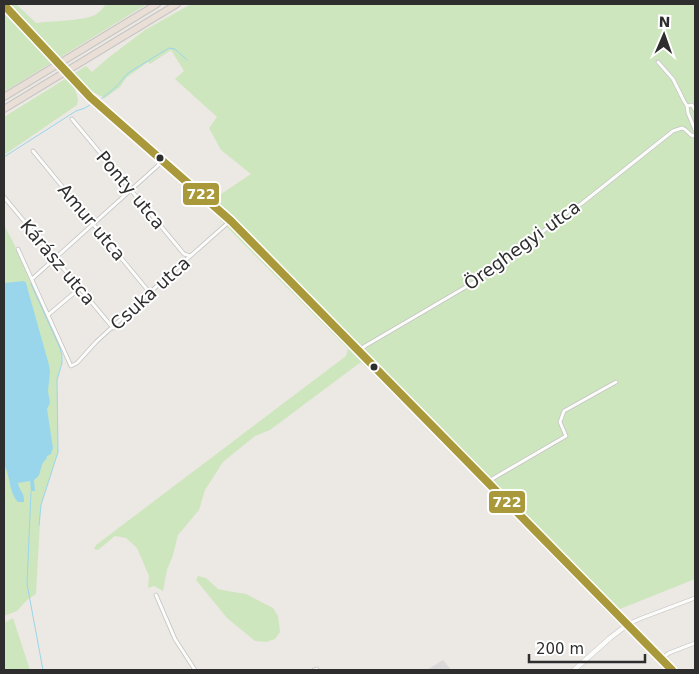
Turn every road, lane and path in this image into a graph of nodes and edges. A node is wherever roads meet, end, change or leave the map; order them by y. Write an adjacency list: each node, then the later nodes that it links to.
1 (157, 4): 7 (highway)
2 (177, 4): 9 (highway)
3 (4, 5): 4 (main road)
4 (50, 54)
5 (658, 62): 8 (street)
6 (76, 82): 15 (main road)
7 (4, 97)
8 (687, 106): 10 (street); 12 (street)
9 (4, 110)
10 (695, 110)
11 (72, 120): 16 (street, Ponty utca)
12 (695, 130)
13 (694, 135): 28 (street, Öreghegyi utca)
14 (32, 151): 19 (street, Amur utca)
15 (163, 160): 16 (street); 18 (main road)
16 (130, 190): 19 (street); 21 (street, Ponty utca)
17 (4, 197): 22 (street, Kárász utca)
18 (231, 220): 21 (street, Csuka utca); 28 (main road)
19 (93, 223): 22 (street); 25 (street, Amur utca)
20 (18, 249): 23 (street)
21 (191, 256): 25 (street, Csuka utca)
22 (55, 258): 23 (street); 24 (street, Kárász utca)
23 (32, 279): 26 (street)
24 (80, 288): 26 (street); 27 (street, Kárász utca)
25 (150, 293): 27 (street, Csuka utca)
26 (48, 315): 27 (street, Csuka utca)
27 (113, 328)
28 (359, 351): 30 (main road)
29 (616, 382): 30 (street)
30 (487, 482): 33 (main road)
31 (156, 595): 36 (street)
32 (695, 598): 33 (street)
33 (627, 625): 35 (main road); 37 (street)
34 (695, 643): 35 (street)
35 (661, 659): 38 (main road)
36 (194, 670)
37 (574, 670)
38 (672, 670)

